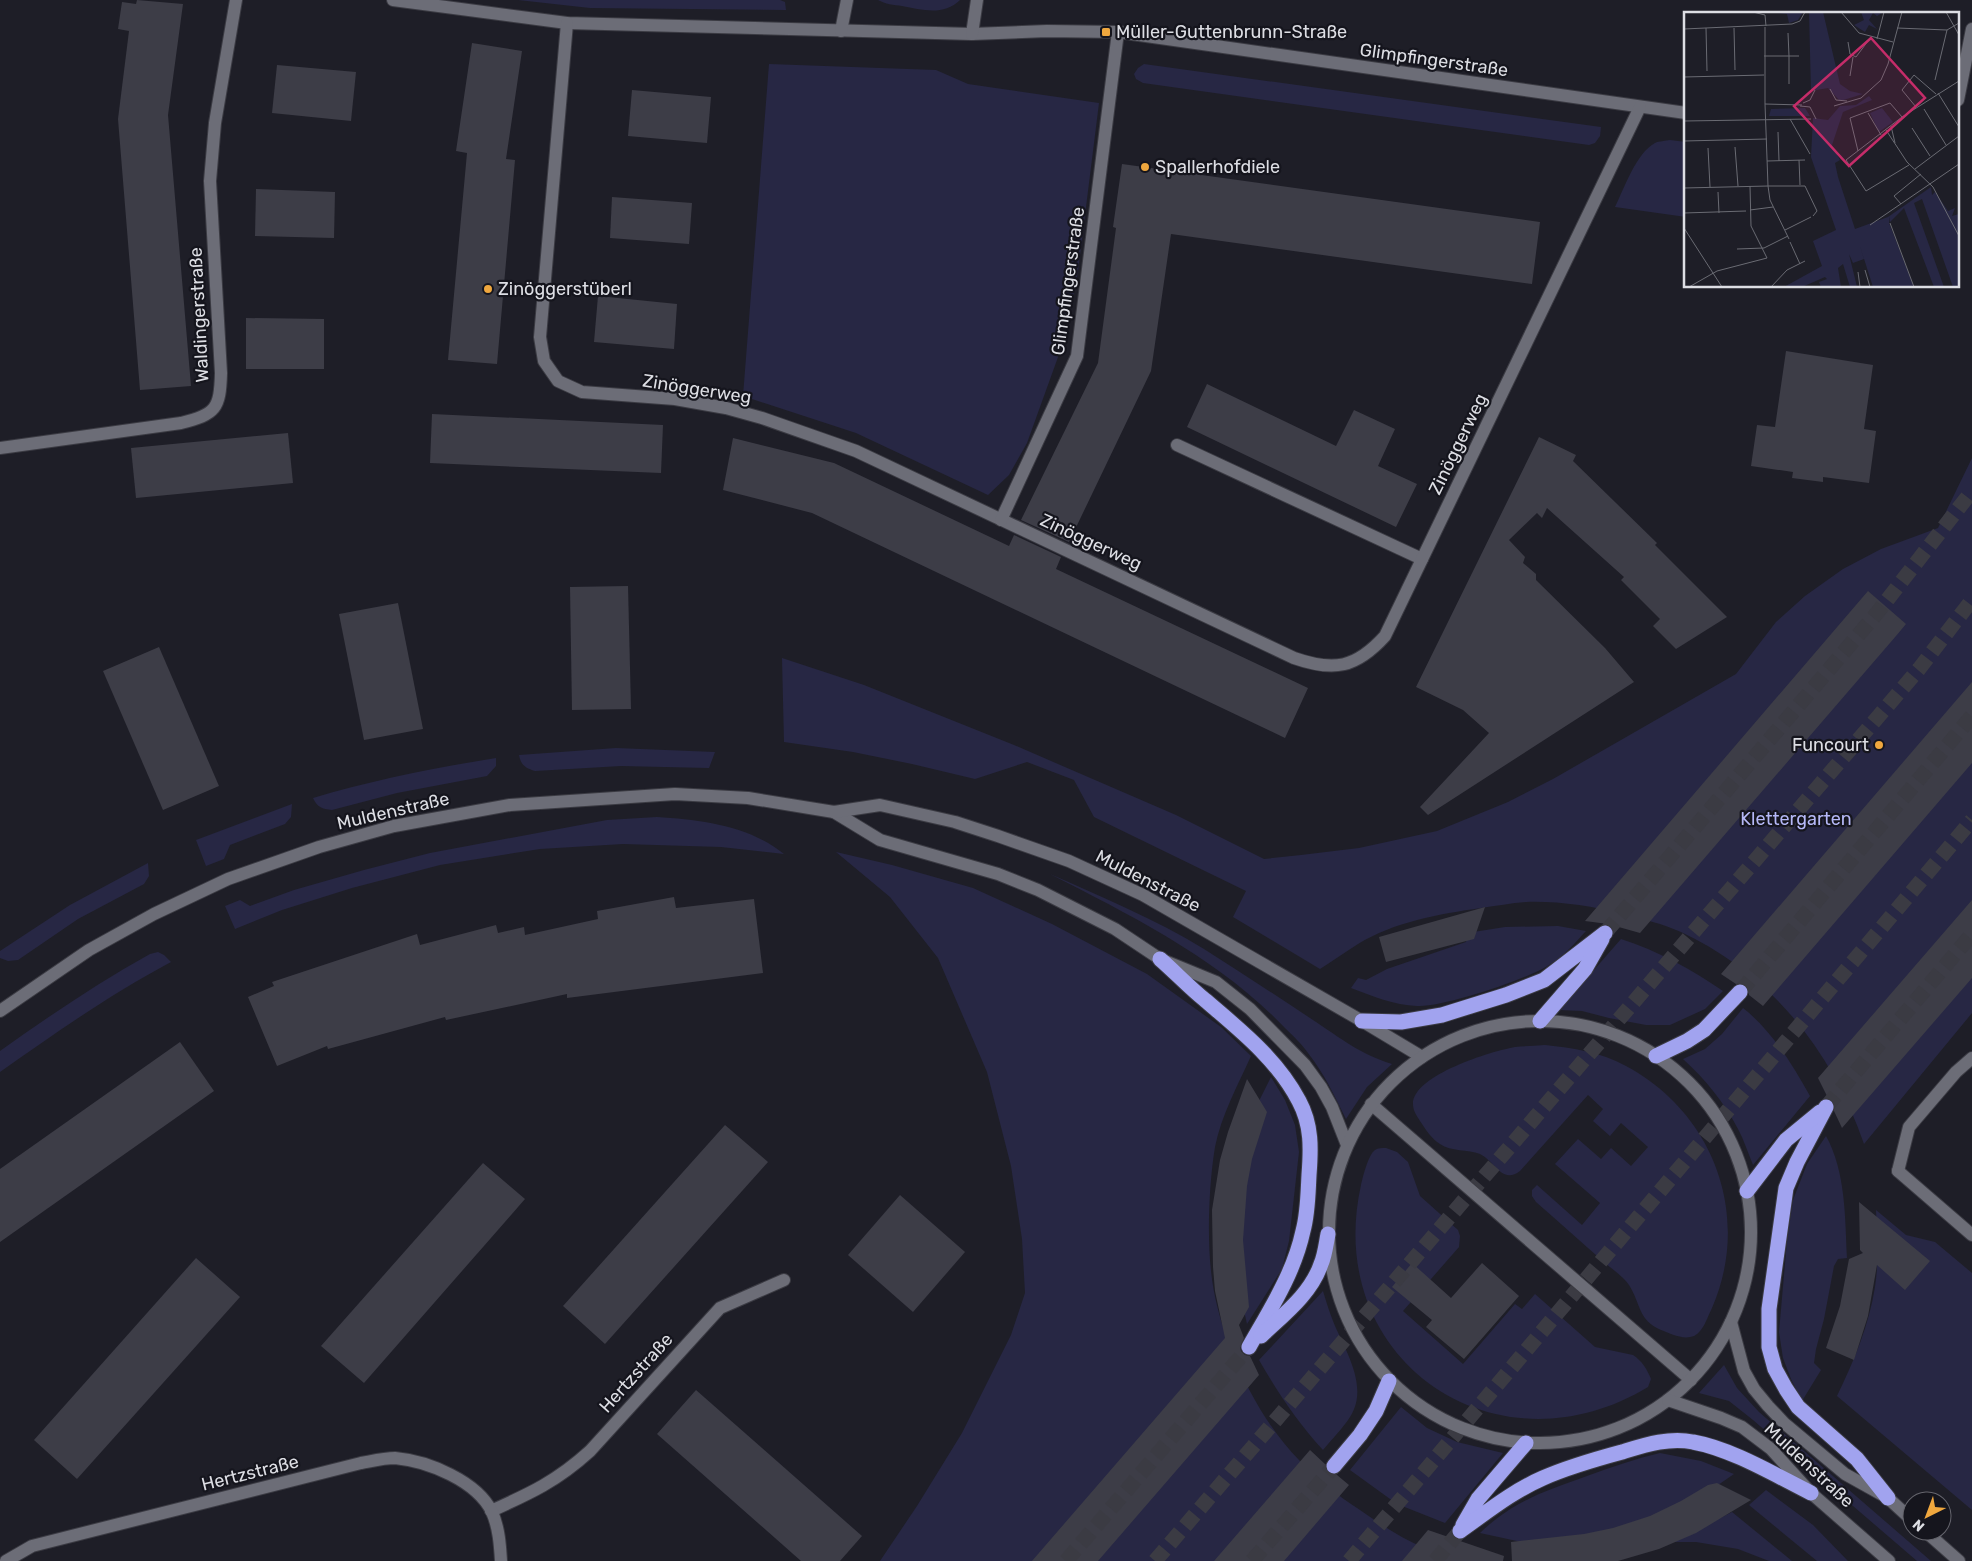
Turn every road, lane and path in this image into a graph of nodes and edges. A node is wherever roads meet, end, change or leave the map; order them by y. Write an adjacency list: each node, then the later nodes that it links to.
1 (236, 0): 14 (street, Waldingerstraße)
2 (393, 0): 5 (street, Glimpfingerstraße)
3 (847, 0): 7 (street)
4 (977, 0): 9 (street)
5 (567, 24): 7 (street, Glimpfingerstraße); 15 (street, Zinöggerweg)
6 (1972, 29): 10 (street)
7 (841, 31): 9 (street, Glimpfingerstraße)
8 (1118, 32): 9 (street, Glimpfingerstraße); 11 (street, Glimpfingerstraße); 15 (street, Glimpfingerstraße)
9 (972, 34)
10 (1960, 90)
11 (1640, 107): 12 (street, Glimpfingerstraße); 16 (street, Zinöggerweg)
12 (1684, 113)
13 (1177, 445): 16 (street)
14 (0, 448)
15 (1001, 520): 16 (street, Zinöggerweg)
16 (1422, 559)
17 (834, 812): 18 (street, Muldenstraße); 20 (street, Muldenstraße); 21 (street, Muldenstraße)
18 (1160, 959): 27 (street, Muldenstraße); 30 (highway)
19 (1740, 992): 23 (highway)
20 (0, 1011)
21 (1362, 1020): 22 (highway); 24 (street, Muldenstraße)
22 (1540, 1021): 23 (street); 24 (street)
23 (1656, 1056): 28 (street)
24 (1422, 1057): 26 (street)
25 (1972, 1058): 29 (street)
26 (1371, 1104): 27 (street); 33 (street)
27 (1347, 1145): 30 (street)
28 (1747, 1191): 32 (street); 39 (highway)
29 (1970, 1230)
30 (1328, 1234): 34 (street)
31 (784, 1280): 40 (street, Hertzstraße)
32 (1731, 1322): 33 (street); 39 (street, Muldenstraße)
33 (1690, 1380): 35 (street)
34 (1389, 1381): 36 (street); 37 (highway)
35 (1668, 1400): 36 (street); 38 (street, Muldenstraße)
36 (1526, 1443): 38 (highway)
37 (1334, 1466)
38 (1811, 1492): 45 (street, Muldenstraße)
39 (1888, 1498): 41 (street, Muldenstraße)
40 (491, 1511): 43 (street, Hertzstraße); 44 (street, Hertzstraße)
41 (1902, 1511)
42 (1936, 1541): 46 (street)
43 (6, 1561)
44 (501, 1561)
45 (1889, 1561)
46 (1959, 1561)

